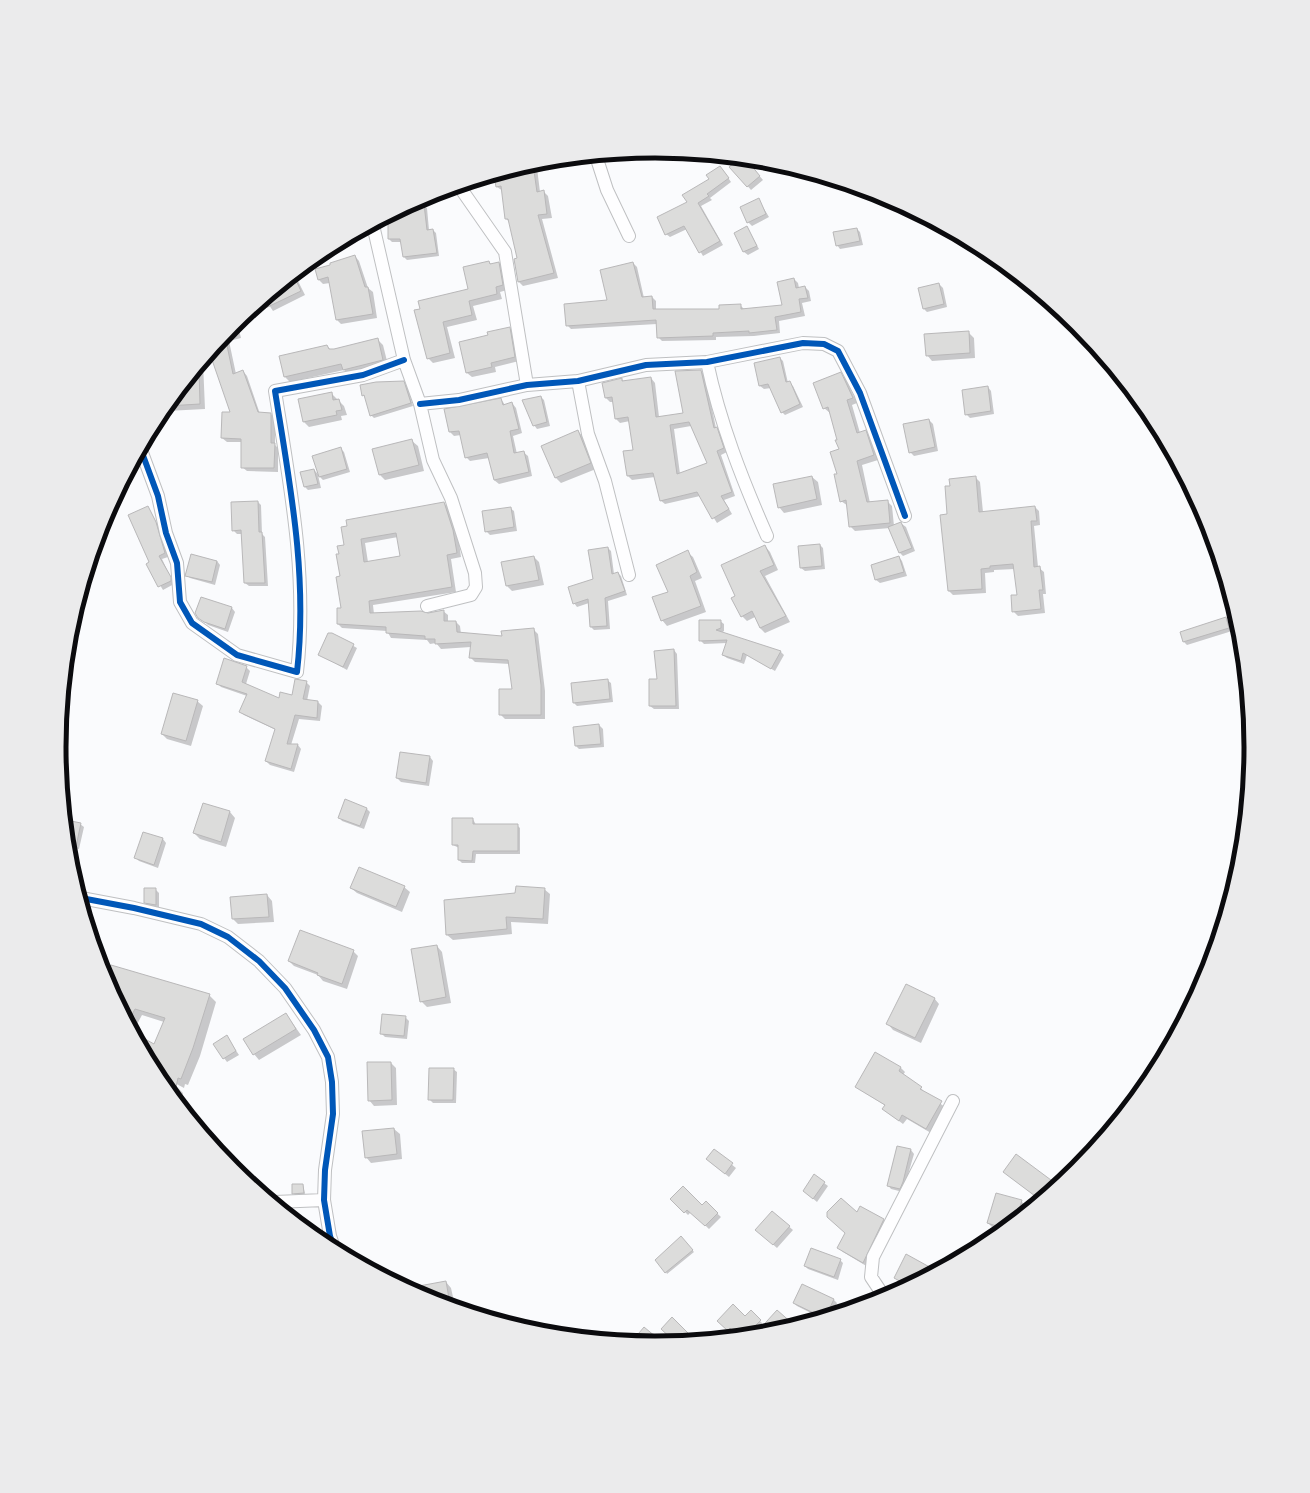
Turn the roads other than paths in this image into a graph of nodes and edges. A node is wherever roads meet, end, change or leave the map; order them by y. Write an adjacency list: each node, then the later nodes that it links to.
1 (597, 161): 4 (street)
2 (462, 190): 8 (street)
3 (374, 229): 5 (street)
4 (629, 236)
5 (404, 360): 9 (street); 10 (street)
6 (707, 362): 7 (street); 11 (street); 12 (street)
7 (578, 380): 8 (street); 13 (street)
8 (527, 385): 9 (street)
9 (420, 404): 14 (street)
10 (143, 456)
11 (905, 516)
12 (767, 536)
13 (629, 575)
14 (427, 606)
15 (86, 899): 17 (street)
16 (953, 1101): 20 (street)
17 (324, 1200): 18 (street); 19 (street)
18 (282, 1202)
19 (331, 1238)
20 (880, 1291)

